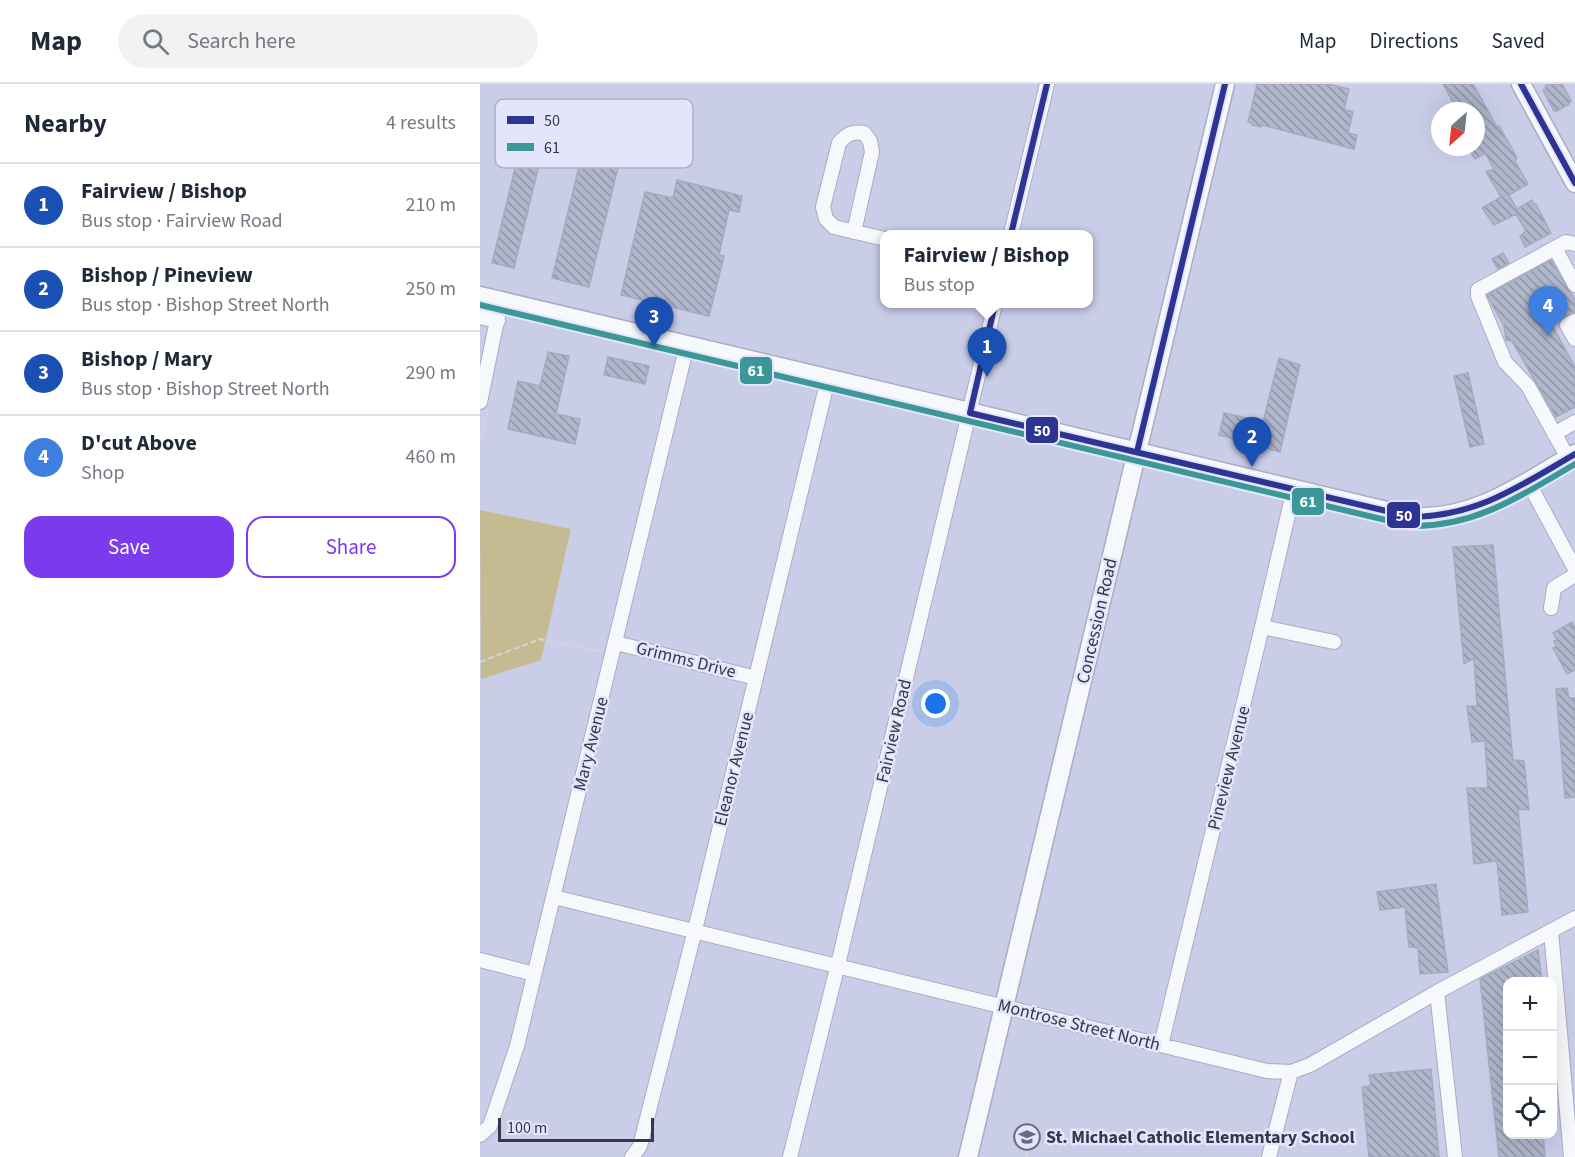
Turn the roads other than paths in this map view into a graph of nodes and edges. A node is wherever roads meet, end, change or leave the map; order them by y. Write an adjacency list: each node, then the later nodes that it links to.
1 (1047, 84): 5 (street)
2 (1226, 84): 26 (main road, Concession Road)
3 (1521, 84): 4 (main road)
4 (1573, 176)
5 (1012, 230)
6 (854, 232): 6 (street); 7 (street)
7 (880, 238)
8 (1575, 244): 9 (street)
9 (1554, 248): 10 (street); 20 (street)
10 (1575, 285)
11 (480, 296): 12 (main road)
12 (501, 301): 15 (street); 19 (main road)
13 (994, 308): 23 (street, Fairview Road)
14 (480, 317): 15 (street)
15 (498, 321): 22 (street)
16 (1575, 321): 17 (street)
17 (1575, 339)
18 (1506, 340): 20 (street)
19 (687, 345): 21 (main road); 35 (street, Mary Avenue)
20 (1505, 362): 25 (street)
21 (828, 379): 23 (main road); 36 (street, Eleanor Avenue)
22 (480, 402)
23 (970, 413): 26 (main road); 42 (street, Fairview Road)
24 (1575, 423): 25 (street)
25 (1554, 434): 27 (street)
26 (1137, 452): 29 (main road); 45 (main road, Concession Road)
27 (1571, 457): 28 (main road)
28 (1528, 482): 29 (main road); 30 (street)
29 (1294, 489): 33 (street, Pineview Avenue)
30 (1575, 568)
31 (1575, 575): 32 (street)
32 (1551, 608)
33 (1262, 627): 34 (street); 46 (street, Pineview Avenue)
34 (1334, 642)
35 (615, 649): 36 (street, Grimms Drive); 37 (street, Mary Avenue)
36 (756, 678): 39 (street, Eleanor Avenue)
37 (554, 897): 39 (street, Montrose Street North); 43 (street, Mary Avenue)
38 (1575, 918): 40 (street, Montrose Street North)
39 (695, 930): 42 (street, Montrose Street North); 49 (street, Eleanor Avenue)
40 (1551, 931): 44 (street, Montrose Street North); 54 (street)
41 (480, 960): 43 (street)
42 (838, 966): 45 (street, Montrose Street North); 50 (street, Fairview Road)
43 (534, 974): 48 (street, Mary Avenue)
44 (1437, 992): 47 (street, Montrose Street North); 53 (street)
45 (1003, 1006): 46 (street, Montrose Street North); 51 (main road, Concession Road)
46 (1161, 1045): 47 (street, Montrose Street North)
47 (1291, 1072): 52 (street)
48 (480, 1135)
49 (632, 1157)
50 (790, 1157)
51 (968, 1157)
52 (1269, 1157)
53 (1455, 1157)
54 (1571, 1157)

